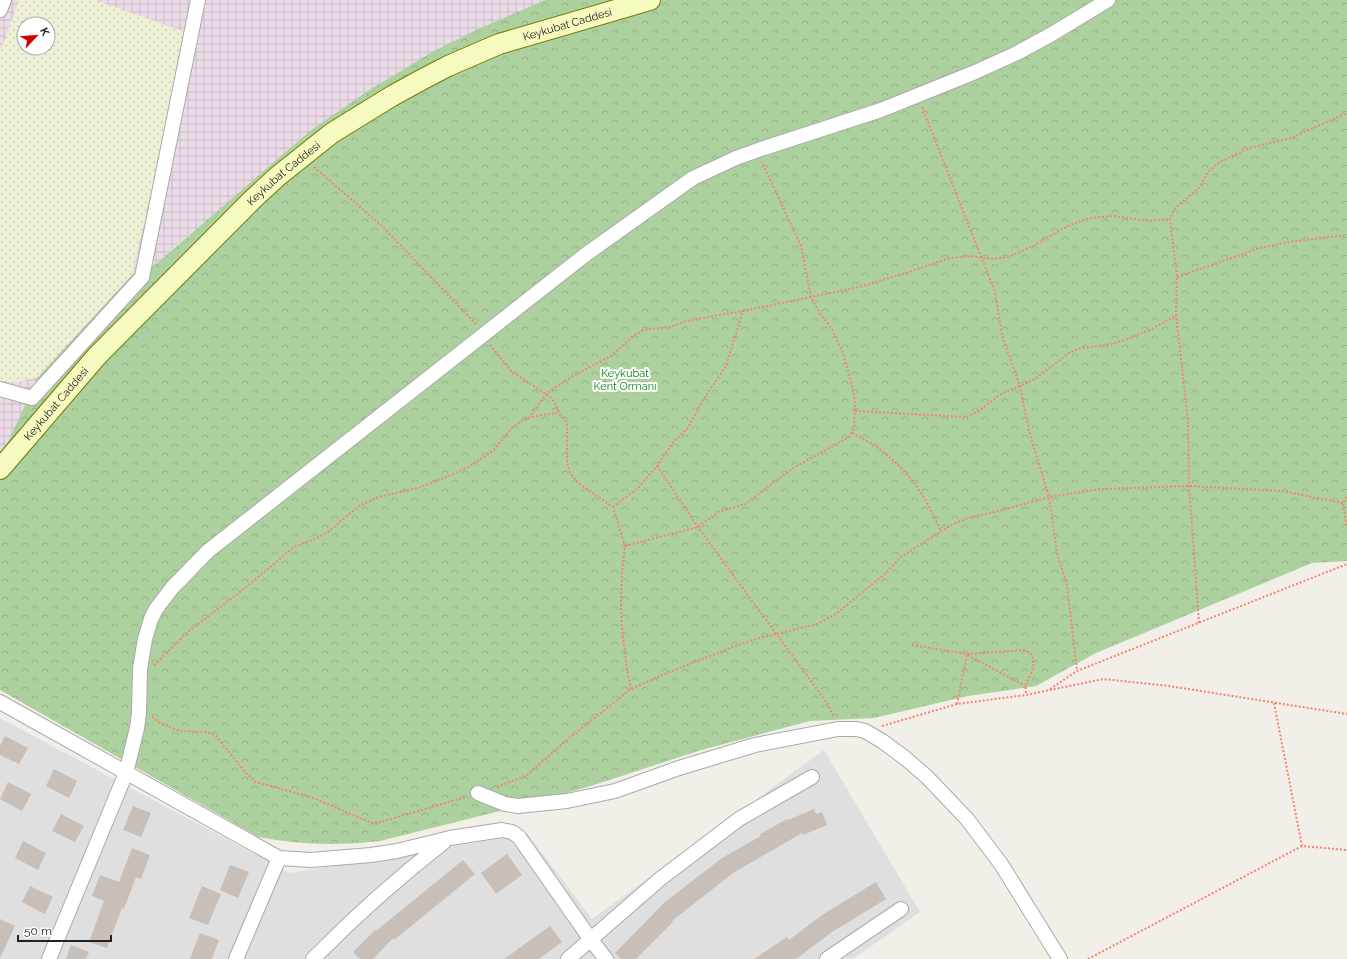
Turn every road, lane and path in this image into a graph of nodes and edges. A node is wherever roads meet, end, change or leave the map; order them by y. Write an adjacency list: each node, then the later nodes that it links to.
1 (4, 0): 5 (street)
2 (198, 0): 21 (street)
3 (650, 0): 9 (street, Keykubat Caddesi)
4 (1108, 0): 6 (street)
5 (0, 10)
6 (918, 96): 8 (street); 12 (path)
7 (1347, 113): 10 (path)
8 (757, 150): 14 (path); 17 (street)
9 (302, 157): 17 (path); 22 (street, Keykubat Caddesi)
10 (1170, 219): 12 (path); 13 (path)
11 (1347, 235): 13 (path)
12 (981, 258): 14 (path); 18 (path)
13 (1177, 277): 16 (path)
14 (811, 297): 15 (path); 23 (path)
15 (743, 311): 20 (path); 27 (path)
16 (1176, 315): 18 (path); 29 (path)
17 (484, 334): 20 (path); 44 (street)
18 (1020, 386): 23 (path); 30 (path)
19 (0, 389): 21 (street)
20 (546, 394): 24 (path); 25 (path)
21 (32, 398): 22 (street)
22 (58, 403): 28 (street, Keykubat Caddesi)
23 (855, 411): 26 (path)
24 (560, 415): 25 (path); 33 (path)
25 (529, 418): 44 (path)
26 (852, 433): 34 (path); 36 (path)
27 (657, 466): 33 (path); 34 (path)
28 (0, 469)
29 (1189, 486): 30 (path); 32 (path); 39 (path)
30 (1049, 497): 36 (path); 43 (path)
31 (1347, 497): 32 (path)
32 (1343, 503): 35 (path)
33 (613, 507): 37 (path)
34 (698, 527): 37 (path); 40 (path)
35 (1347, 528)
36 (941, 532): 40 (path)
37 (625, 546): 46 (path)
38 (1347, 564): 39 (path)
39 (1199, 623): 43 (path)
40 (776, 634): 46 (path); 54 (path)
41 (912, 645): 42 (path)
42 (967, 654): 45 (path); 45 (path); 52 (path)
43 (1077, 671): 47 (path)
44 (140, 678): 51 (street)
45 (1026, 686): 48 (path)
46 (631, 689): 58 (path)
47 (1049, 690): 48 (path); 50 (path)
48 (1026, 695): 52 (path)
49 (0, 702): 56 (street)
50 (1274, 703): 53 (path); 60 (path)
51 (139, 704): 56 (street); 58 (path)
52 (957, 704): 55 (path)
53 (1347, 714)
54 (840, 728): 55 (street); 58 (street)
55 (865, 731): 71 (street)
56 (126, 773): 62 (street); 65 (street)
57 (812, 777): 64 (street)
58 (478, 793)
59 (450, 838): 62 (street); 64 (street); 67 (street)
60 (1302, 846): 61 (path); 72 (path)
61 (1347, 850)
62 (279, 858): 66 (street)
63 (901, 909): 70 (street)
64 (591, 940): 68 (street); 69 (street)
65 (48, 959)
66 (236, 959)
67 (313, 959)
68 (568, 959)
69 (606, 959)
70 (827, 959)
71 (1060, 959)
72 (1088, 959)

